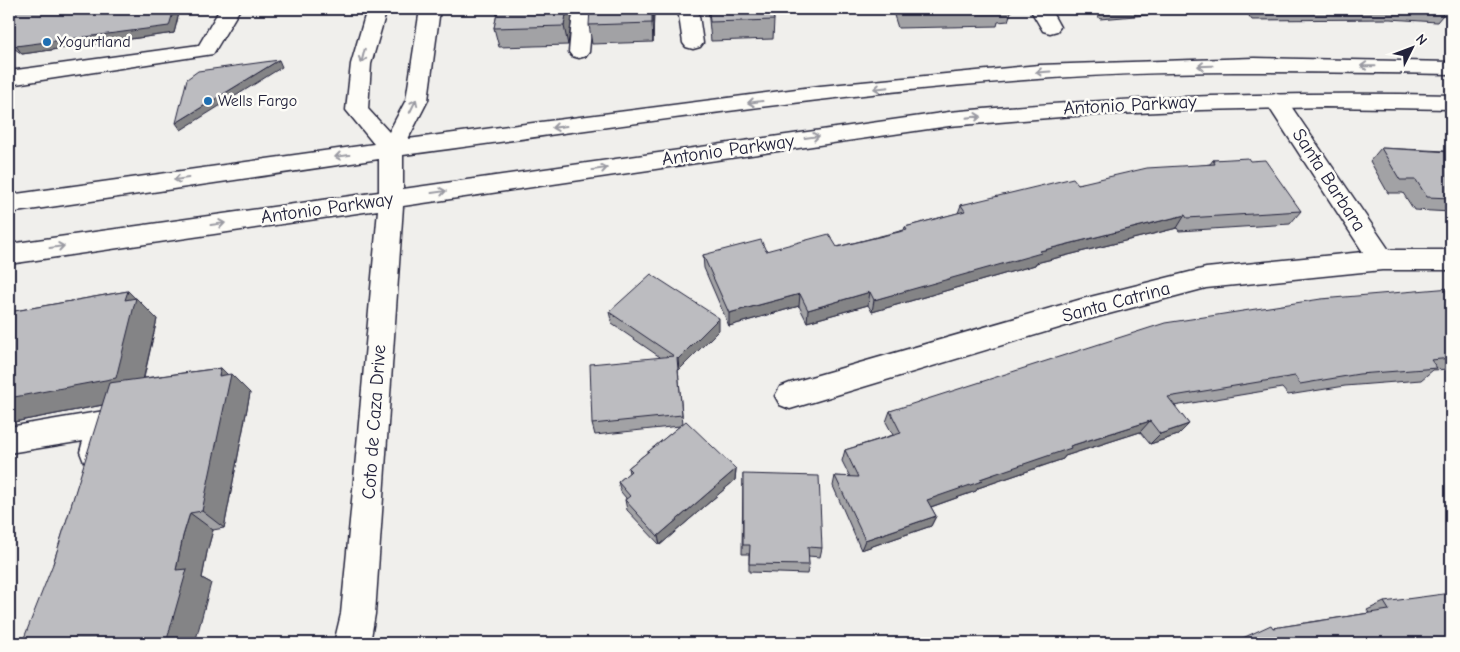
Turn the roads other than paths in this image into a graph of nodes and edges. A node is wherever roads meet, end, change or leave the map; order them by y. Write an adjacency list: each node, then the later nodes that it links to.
1 (230, 9): 11 (main road)
2 (377, 9): 14 (main road, one-way to 14)
3 (583, 9): 9 (main road)
4 (688, 9): 8 (main road)
5 (1040, 9): 7 (main road)
6 (427, 10): 14 (main road, one-way to 6)
7 (1050, 27)
8 (693, 43)
9 (579, 52)
10 (1451, 68): 14 (main road, Antonio Parkway, one-way to 14)
11 (9, 78)
12 (1276, 101): 13 (main road, Antonio Parkway); 15 (main road, Antonio Parkway, one-way to 12); 18 (main road, Santa Barbara)
13 (1451, 102)
14 (391, 149): 15 (main road, Coto de Caza Drive); 16 (main road, Antonio Parkway, one-way to 16)
15 (391, 199): 17 (main road, Antonio Parkway, one-way to 15); 23 (main road, Coto de Caza Drive)
16 (9, 204)
17 (9, 254)
18 (1382, 260): 19 (main road, Santa Catrina); 20 (main road, Santa Catrina)
19 (1451, 260)
20 (790, 396)
21 (9, 440): 22 (main road)
22 (86, 481)
23 (352, 643)

